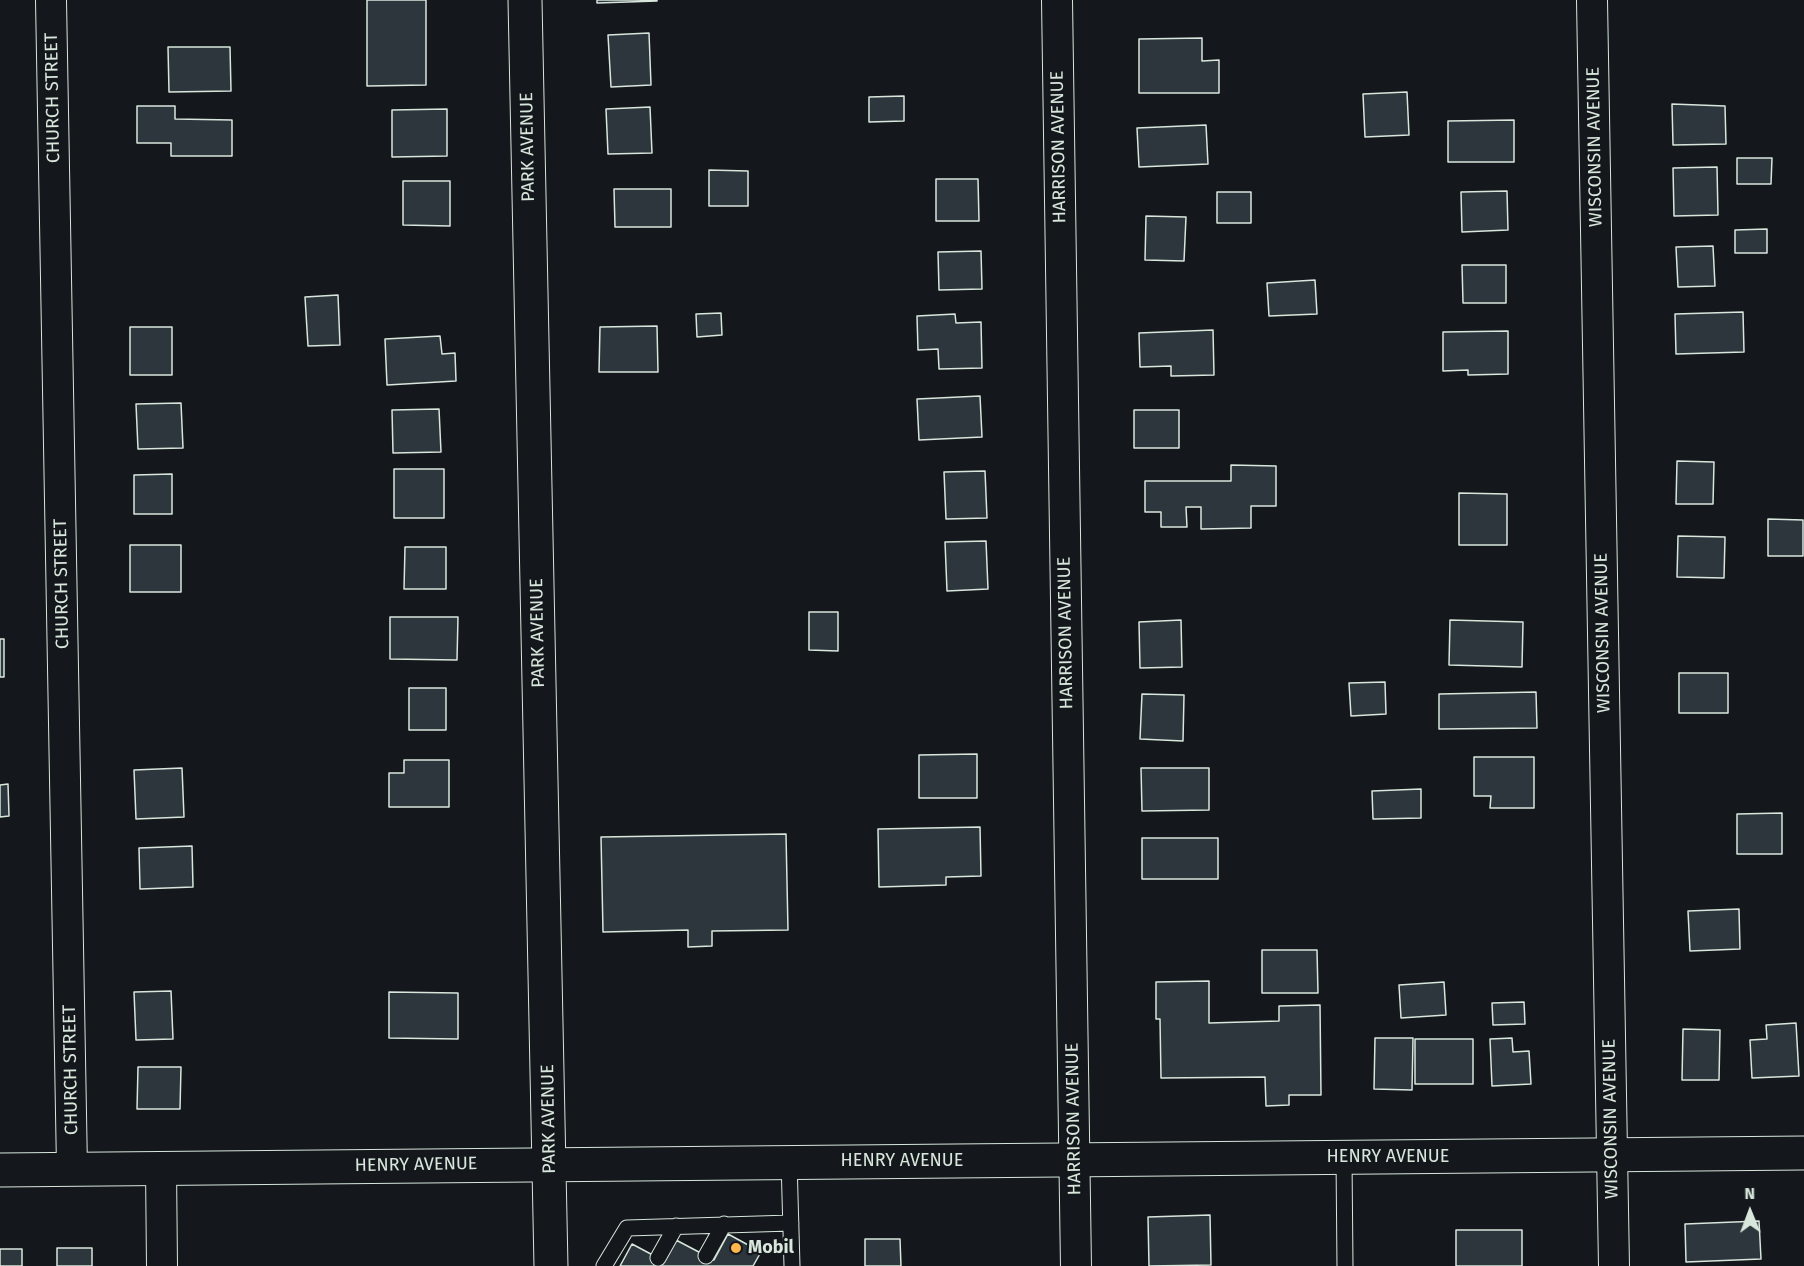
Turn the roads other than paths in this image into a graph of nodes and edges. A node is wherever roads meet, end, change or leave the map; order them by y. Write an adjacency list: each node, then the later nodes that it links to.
1 (51, 0): 12 (street, CHURCH STREET)
2 (525, 0): 10 (street, PARK AVENUE)
3 (1057, 0): 8 (street, HARRISON AVENUE)
4 (1592, 0): 6 (street, WISCONSIN AVENUE)
5 (1804, 1153): 6 (street, HENRY AVENUE)
6 (1611, 1156): 7 (street, HENRY AVENUE); 25 (street, WISCONSIN AVENUE)
7 (1344, 1158): 8 (street, HENRY AVENUE); 24 (lane)
8 (1074, 1159): 9 (street, HENRY AVENUE); 23 (street, HARRISON AVENUE)
9 (789, 1161): 10 (street, HENRY AVENUE); 14 (lane)
10 (550, 1163): 11 (street, HENRY AVENUE); 20 (street, PARK AVENUE)
11 (160, 1167): 12 (street, HENRY AVENUE); 19 (street)
12 (72, 1168): 13 (street, HENRY AVENUE)
13 (0, 1170)
14 (791, 1223): 15 (lane); 22 (lane)
15 (724, 1224): 16 (lane); 17 (lane)
16 (676, 1226): 18 (lane); 21 (lane)
17 (706, 1256)
18 (658, 1258)
19 (162, 1266)
20 (551, 1266)
21 (604, 1266)
22 (792, 1266)
23 (1076, 1266)
24 (1345, 1266)
25 (1614, 1266)

